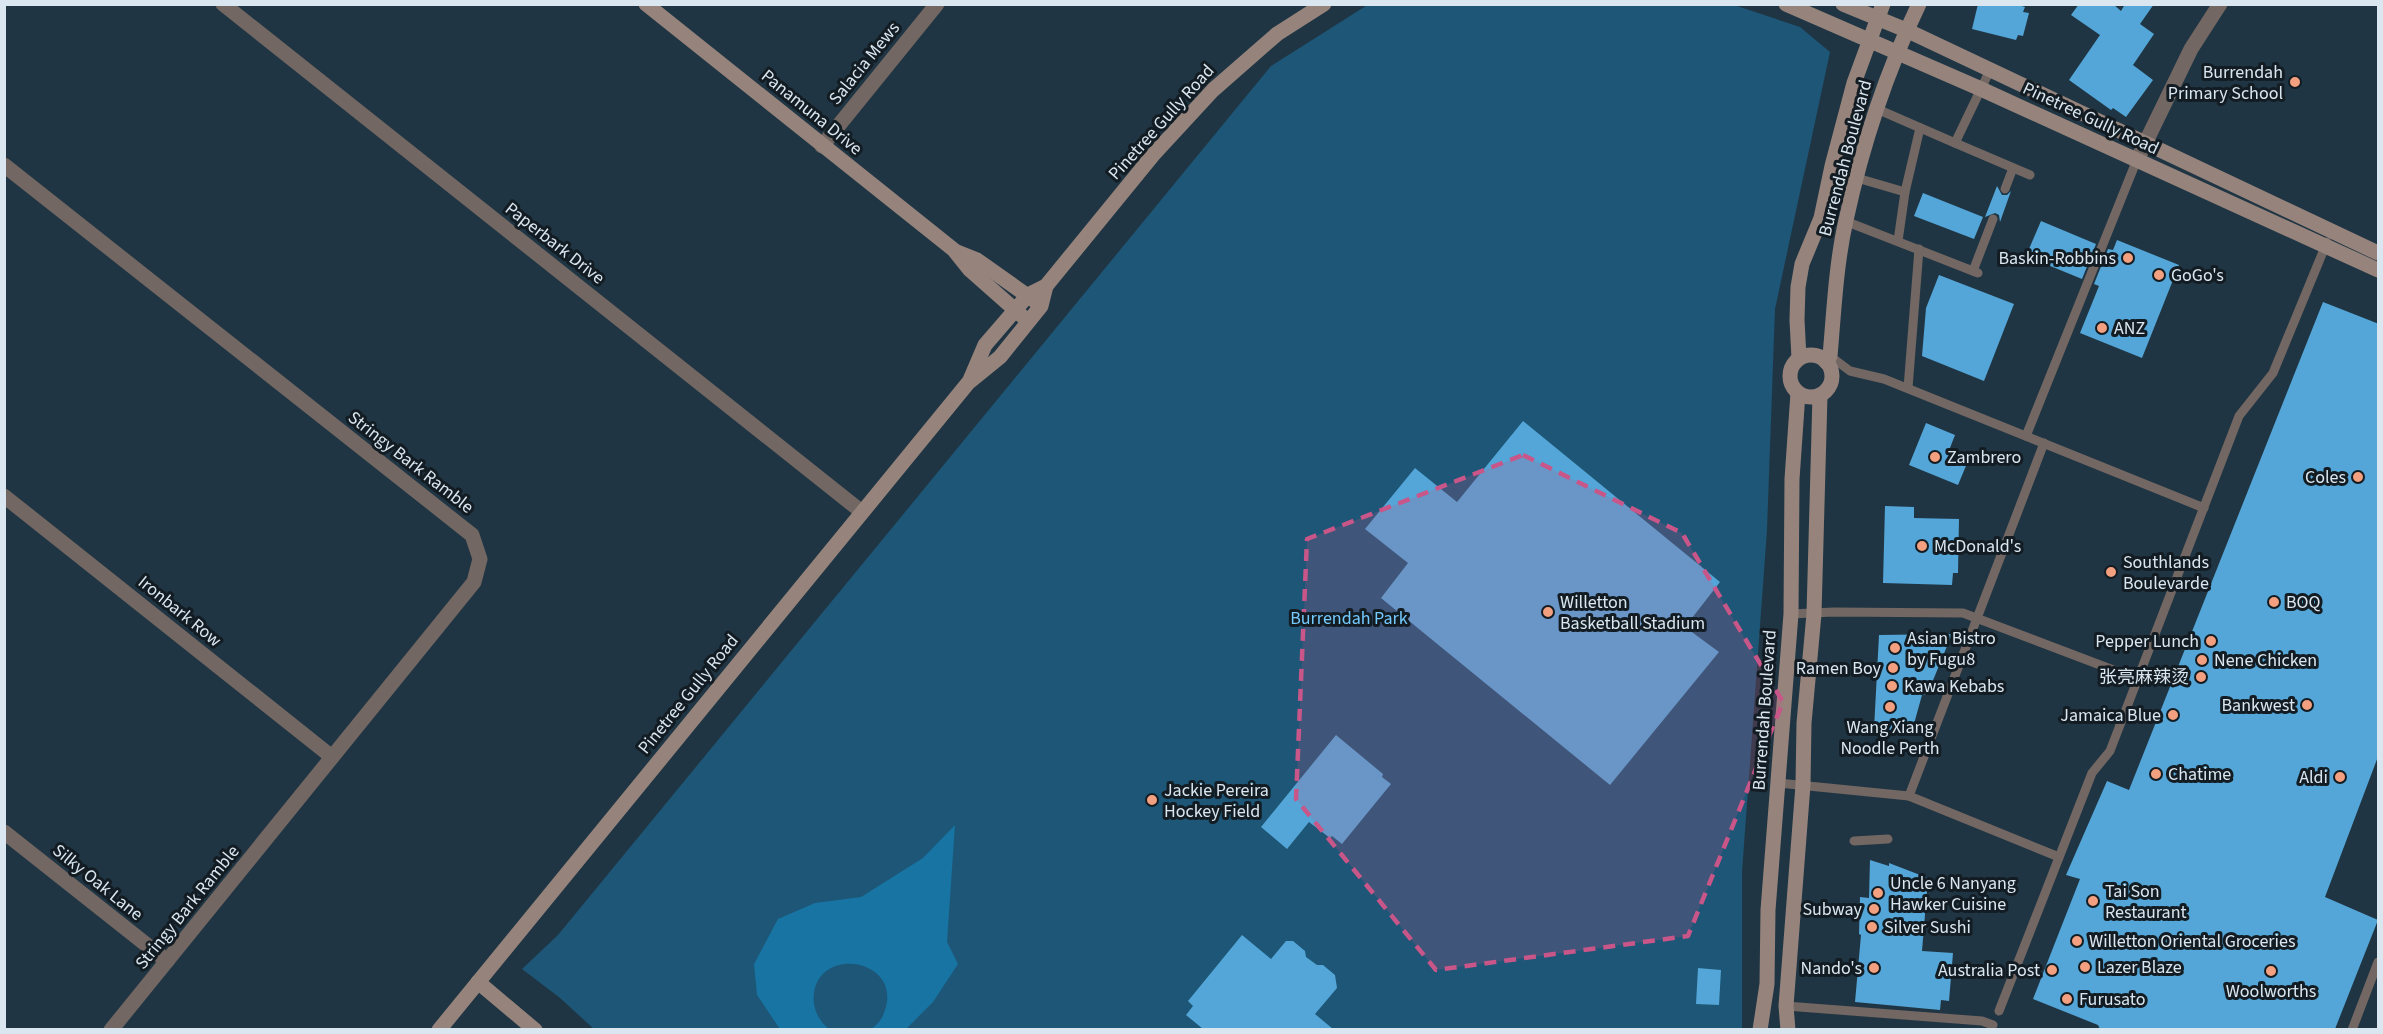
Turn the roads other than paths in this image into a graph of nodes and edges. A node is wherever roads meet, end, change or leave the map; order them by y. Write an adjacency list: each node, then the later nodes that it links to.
1 (224, 4): 51 (street, Paperbark Drive)
2 (646, 4): 18 (main road, Panamuna Drive)
3 (937, 4): 18 (street, Salacia Mews)
4 (1324, 4): 35 (main road, Pinetree Gully Road)
5 (1786, 4): 11 (main road, Pinetree Gully Road)
6 (1843, 4): 9 (main road, Pinetree Gully Road)
7 (1918, 4): 10 (main road, Burrendah Boulevard)
8 (2220, 4): 19 (street)
9 (1881, 11): 10 (main road, Pinetree Gully Road); 11 (main road, Burrendah Boulevard)
10 (1906, 30): 12 (main road, Burrendah Boulevard); 13 (main road, Pinetree Gully Road)
11 (1869, 41): 12 (main road, Pinetree Gully Road); 40 (main road, Burrendah Boulevard)
12 (1896, 52): 14 (main road, Pinetree Gully Road); 15 (main road, Burrendah Boulevard)
13 (1990, 70): 14 (lane); 19 (main road, Pinetree Gully Road)
14 (1981, 89): 17 (lane); 19 (main road, Pinetree Gully Road)
15 (1877, 109): 16 (lane); 23 (main road, Burrendah Boulevard)
16 (1920, 128): 17 (lane); 25 (lane)
17 (1955, 143): 21 (lane)
18 (822, 146): 32 (main road, Panamuna Drive)
19 (2140, 153): 28 (main road, Pinetree Gully Road); 30 (main road, Pinetree Gully Road); 46 (lane)
20 (4, 165): 57 (street, Stringy Bark Ramble)
21 (2013, 168): 22 (lane); 24 (lane)
22 (2030, 175)
23 (1857, 178): 25 (lane); 27 (main road, Burrendah Boulevard)
24 (2005, 189)
25 (1905, 192): 29 (lane)
26 (1993, 219): 31 (lane)
27 (1845, 221): 29 (lane); 41 (main road, Burrendah Boulevard)
28 (2331, 231): 30 (lane); 33 (main road, Pinetree Gully Road)
29 (1898, 241): 31 (lane)
30 (2325, 246): 34 (main road, Pinetree Gully Road); 49 (lane)
31 (1919, 249): 43 (lane)
32 (954, 250): 36 (main road, Panamuna Drive); 38 (main road, Panamuna Drive)
33 (2379, 253)
34 (2379, 270)
35 (1046, 286): 36 (main road, Pinetree Gully Road); 37 (main road, Pinetree Gully Road)
36 (1028, 295): 37 (main road, Panamuna Drive); 38 (main road, Pinetree Gully Road)
37 (1041, 306): 39 (main road, Pinetree Gully Road)
38 (1015, 310): 39 (main road, Panamuna Drive); 42 (main road, Pinetree Gully Road)
39 (1029, 321): 42 (main road, Pinetree Gully Road)
40 (1799, 358): 41 (main road); 44 (main road)
41 (1828, 359): 43 (lane); 45 (main road)
42 (968, 383): 51 (main road, Pinetree Gully Road)
43 (1908, 388): 46 (lane)
44 (1798, 393): 45 (main road); 50 (main road, Burrendah Boulevard)
45 (1820, 395): 52 (main road)
46 (2026, 436): 47 (lane)
47 (2044, 443): 49 (lane); 55 (lane)
48 (4, 496): 57 (street, Ironbark Row)
49 (2204, 508): 56 (lane)
50 (1791, 510): 52 (main road); 53 (main road, Burrendah Boulevard)
51 (862, 512): 67 (main road, Pinetree Gully Road)
52 (1818, 512): 54 (main road)
53 (1791, 614): 54 (lane); 58 (main road, Burrendah Boulevard)
54 (1814, 615): 55 (lane); 59 (main road)
55 (1977, 618): 56 (lane); 60 (lane)
56 (2138, 679): 64 (lane)
57 (332, 757): 65 (street, Stringy Bark Ramble)
58 (1778, 783): 59 (lane); 74 (main road, Burrendah Boulevard)
59 (1803, 785): 60 (lane); 68 (main road)
60 (1908, 796): 64 (lane)
61 (4, 832): 65 (street, Silky Oak Lane)
62 (1888, 839): 63 (lane)
63 (1854, 841)
64 (2059, 857): 69 (lane)
65 (167, 961): 71 (street, Stringy Bark Ramble)
66 (2379, 962): 76 (lane)
67 (478, 982): 72 (main road, Pinetree Gully Road); 73 (main road)
68 (1786, 1006): 70 (lane); 75 (main road)
69 (1999, 1011)
70 (1993, 1025)
71 (111, 1029)
72 (439, 1029)
73 (535, 1029)
74 (1760, 1029)
75 (1788, 1029)
76 (2352, 1029)

